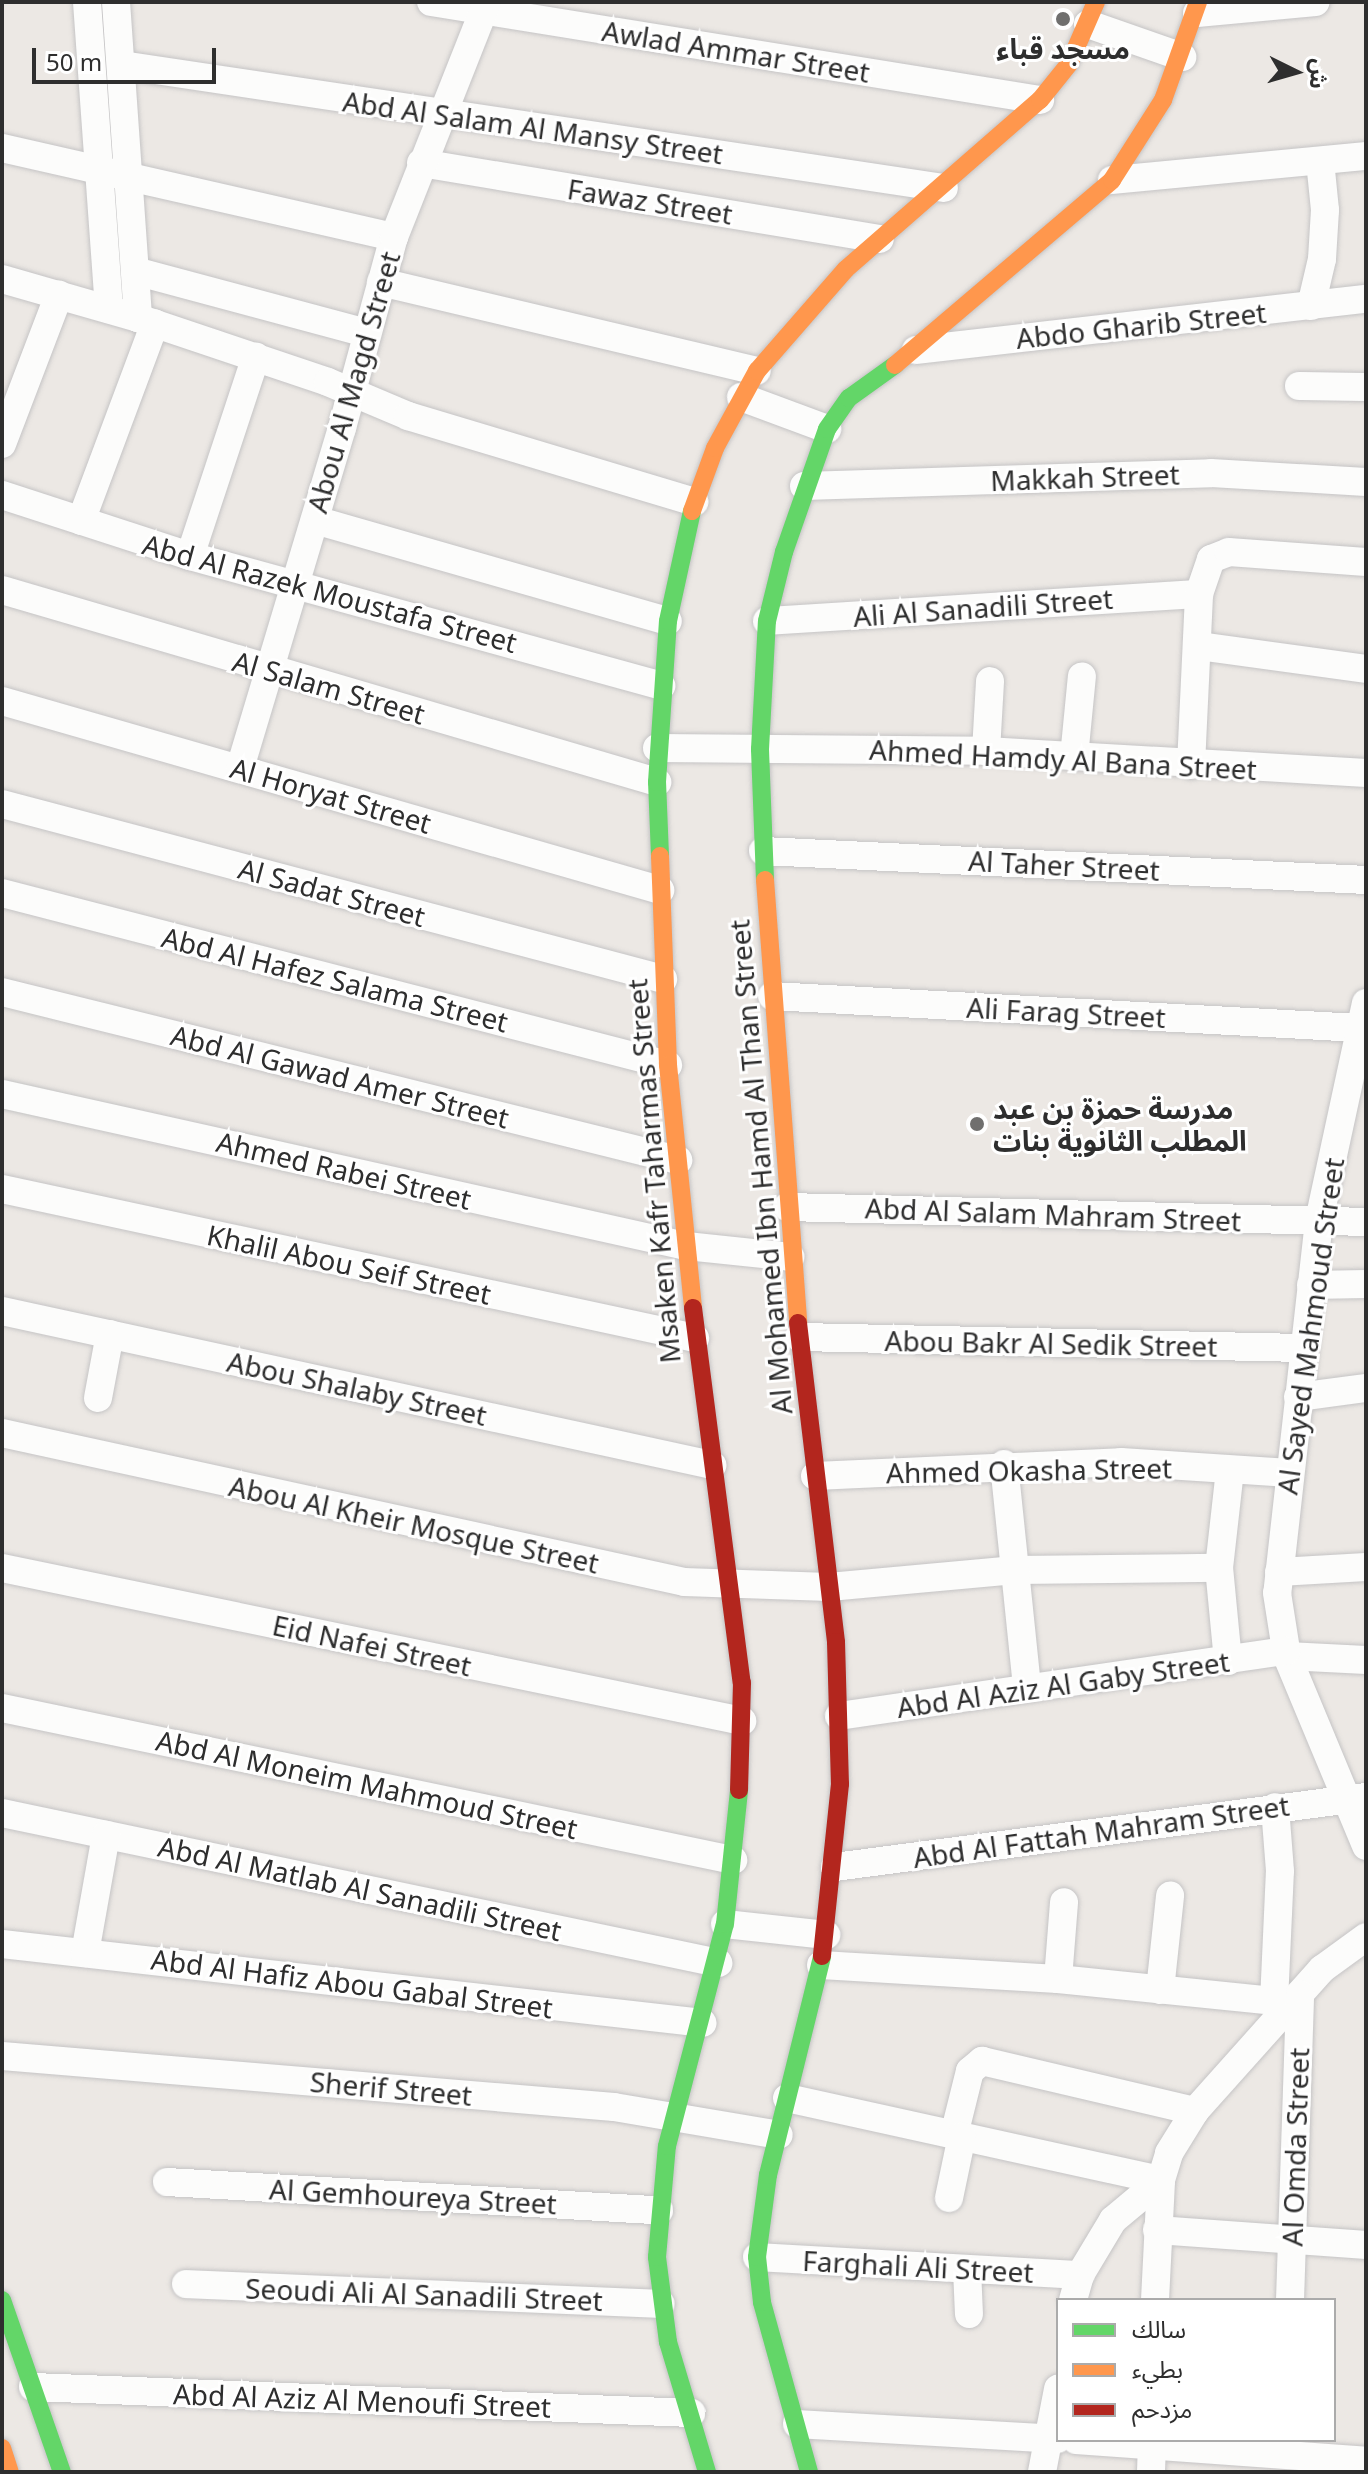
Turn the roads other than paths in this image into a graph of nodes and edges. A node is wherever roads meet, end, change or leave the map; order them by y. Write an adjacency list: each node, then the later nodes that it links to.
1 (87, 2): 16 (street)
2 (116, 2): 9 (street)
3 (431, 2): 5 (street, Awlad Ammar Street)
4 (1315, 2): 6 (street)
5 (486, 6): 10 (street, Awlad Ammar Street); 11 (street, Abou Al Magd Street)
6 (1198, 8): 8 (street, Al Mohamed Ibn Hamd Al Than Street)
7 (1092, 13): 8 (street); 10 (street, Msaken Kafr Taharmas Street)
8 (1182, 57): 18 (street, Al Mohamed Ibn Hamd Al Than Street)
9 (122, 65): 11 (street, Abd Al Salam Al Mansy Street); 17 (street)
10 (1040, 100): 19 (street, Msaken Kafr Taharmas Street)
11 (442, 115): 15 (street, Abou Al Magd Street); 19 (street, Abd Al Salam Al Mansy Street)
12 (2, 148): 16 (street)
13 (1366, 156): 14 (street)
14 (1320, 161): 18 (street); 27 (street)
15 (421, 163): 20 (street, Abou Al Magd Street); 21 (street, Fawaz Street)
16 (100, 170): 17 (street); 28 (street)
17 (129, 177): 20 (street); 22 (street)
18 (1112, 180): 31 (street, Al Mohamed Ibn Hamd Al Than Street)
19 (944, 188): 21 (street, Msaken Kafr Taharmas Street)
20 (394, 237): 24 (street, Abou Al Magd Street)
21 (880, 239): 33 (street, Msaken Kafr Taharmas Street)
22 (135, 271): 29 (street); 30 (street)
23 (2, 279): 25 (street)
24 (381, 282): 30 (street, Abou Al Magd Street); 33 (street)
25 (59, 295): 28 (street); 39 (street)
26 (1366, 299): 27 (street, Abdo Gharib Street)
27 (1311, 306): 31 (street, Abdo Gharib Street)
28 (109, 309): 29 (street)
29 (146, 320): 32 (street); 45 (street)
30 (367, 333): 36 (street, Abou Al Magd Street)
31 (916, 350): 38 (street, Al Mohamed Ibn Hamd Al Than Street)
32 (256, 357): 36 (street); 46 (street)
33 (757, 371): 37 (street, Msaken Kafr Taharmas Street)
34 (1299, 386): 35 (street)
35 (1366, 387)
36 (352, 393): 43 (street); 44 (street, Abou Al Magd Street)
37 (741, 397): 38 (street); 43 (street, Msaken Kafr Taharmas Street)
38 (827, 429): 41 (street, Al Mohamed Ibn Hamd Al Than Street)
39 (2, 444)
40 (1366, 482): 41 (street, Makkah Street)
41 (804, 486): 52 (street, Al Mohamed Ibn Hamd Al Than Street)
42 (2, 495): 45 (street, Abd Al Razek Moustafa Street)
43 (694, 502): 51 (street, Msaken Kafr Taharmas Street)
44 (315, 520): 48 (street, Abou Al Magd Street); 51 (street)
45 (81, 521): 46 (street, Abd Al Razek Moustafa Street)
46 (190, 556): 48 (street, Abd Al Razek Moustafa Street)
47 (1366, 562): 50 (street)
48 (296, 583): 55 (street, Abou Al Magd Street); 58 (street, Abd Al Razek Moustafa Street)
49 (2, 590): 55 (street, Al Salam Street)
50 (1199, 594): 52 (street, Ali Al Sanadili Street); 53 (street)
51 (668, 621): 58 (street, Msaken Kafr Taharmas Street)
52 (767, 621): 61 (street, Al Mohamed Ibn Hamd Al Than Street)
53 (1199, 646): 54 (street); 64 (street)
54 (1366, 669)
55 (269, 670): 65 (street, Abou Al Magd Street); 67 (street, Al Salam Street)
56 (1082, 676): 63 (street)
57 (990, 681): 62 (street)
58 (661, 686): 60 (street, Msaken Kafr Taharmas Street)
59 (2, 701): 65 (street, Al Horyat Street)
60 (657, 748): 61 (street, Ahmed Hamdy Al Bana Street); 67 (street, Msaken Kafr Taharmas Street)
61 (760, 749): 62 (street, Ahmed Hamdy Al Bana Street); 69 (street, Al Mohamed Ibn Hamd Al Than Street)
62 (986, 751): 63 (street, Ahmed Hamdy Al Bana Street)
63 (1074, 757): 64 (street, Ahmed Hamdy Al Bana Street)
64 (1191, 765): 66 (street, Ahmed Hamdy Al Bana Street)
65 (240, 768): 71 (street, Al Horyat Street)
66 (1366, 773)
67 (657, 782): 71 (street, Msaken Kafr Taharmas Street)
68 (2, 804): 73 (street, Al Sadat Street)
69 (763, 851): 70 (street, Al Taher Street); 75 (street, Al Mohamed Ibn Hamd Al Than Street)
70 (1366, 880)
71 (660, 890): 73 (street, Msaken Kafr Taharmas Street)
72 (2, 893): 77 (street, Abd Al Hafez Salama Street)
73 (663, 979): 77 (street, Msaken Kafr Taharmas Street)
74 (2, 992): 80 (street, Abd Al Gawad Amer Street)
75 (772, 996): 76 (street, Ali Farag Street); 82 (street, Al Mohamed Ibn Hamd Al Than Street)
76 (1363, 1016): 78 (street, Al Sayed Mahmoud Street)
77 (668, 1065): 80 (street, Msaken Kafr Taharmas Street)
78 (1356, 1080): 83 (street, Al Sayed Mahmoud Street)
79 (2, 1094): 85 (street, Ahmed Rabei Street)
80 (678, 1160): 85 (street, Msaken Kafr Taharmas Street)
81 (2, 1189): 92 (street, Khalil Abou Seif Street)
82 (787, 1207): 83 (street, Abd Al Salam Mahram Street); 86 (street, Al Mohamed Ibn Hamd Al Than Street)
83 (1319, 1221): 84 (street, Abd Al Salam Mahram Street); 88 (street, Al Sayed Mahmoud Street)
84 (1366, 1222)
85 (686, 1246): 86 (street, Ahmed Rabei Street); 92 (street, Msaken Kafr Taharmas Street)
86 (790, 1257): 91 (street, Al Mohamed Ibn Hamd Al Than Street)
87 (1366, 1284): 88 (street)
88 (1311, 1285): 93 (street, Al Sayed Mahmoud Street)
89 (2, 1311): 90 (street, Abou Shalaby Street)
90 (110, 1334): 96 (street); 99 (street, Abou Shalaby Street)
91 (799, 1337): 93 (street, Abou Bakr Al Sedik Street); 102 (street, Al Mohamed Ibn Hamd Al Than Street)
92 (695, 1338): 99 (street, Msaken Kafr Taharmas Street)
93 (1303, 1348): 95 (street, Al Sayed Mahmoud Street)
94 (1366, 1388): 95 (street)
95 (1298, 1397): 101 (street, Al Sayed Mahmoud Street)
96 (98, 1398)
97 (2, 1433): 108 (street, Abou Al Kheir Mosque Street)
98 (1004, 1464): 100 (street, Ahmed Okasha Street); 102 (street, Ahmed Okasha Street); 106 (street)
99 (712, 1465): 108 (street, Msaken Kafr Taharmas Street)
100 (1230, 1470): 101 (street, Ahmed Okasha Street); 105 (street)
101 (1290, 1473): 107 (street, Al Sayed Mahmoud Street)
102 (815, 1476): 109 (street, Al Mohamed Ibn Hamd Al Than Street)
103 (1366, 1567): 107 (street)
104 (2, 1568): 116 (street, Eid Nafei Street)
105 (1219, 1568): 106 (street, Abou Al Kheir Mosque Street); 112 (street)
106 (1015, 1570): 109 (street, Abou Al Kheir Mosque Street); 113 (street)
107 (1279, 1572): 110 (street, Al Sayed Mahmoud Street)
108 (732, 1586): 109 (street, Abou Al Kheir Mosque Street); 116 (street, Msaken Kafr Taharmas Street)
109 (829, 1587): 115 (street, Al Mohamed Ibn Hamd Al Than Street)
110 (1286, 1653): 111 (street, Abd Al Aziz Al Gaby Street); 112 (street, Abd Al Aziz Al Gaby Street); 117 (street, Al Sayed Mahmoud Street)
111 (1366, 1660)
112 (1228, 1661): 113 (street, Abd Al Aziz Al Gaby Street)
113 (1027, 1688): 115 (street, Abd Al Aziz Al Gaby Street)
114 (2, 1708): 122 (street, Abd Al Moneim Mahmoud Street)
115 (839, 1716): 123 (street, Al Mohamed Ibn Hamd Al Than Street)
116 (742, 1721): 122 (street, Msaken Kafr Taharmas Street)
117 (1355, 1798): 118 (street, Abd Al Fattah Mahram Street); 121 (street, Al Sayed Mahmoud Street)
118 (1275, 1807): 123 (street, Abd Al Fattah Mahram Street); 135 (street, Al Omda Street)
119 (2, 1813): 120 (street, Abd Al Matlab Al Sanadili Street)
120 (106, 1835): 130 (street); 131 (street, Abd Al Matlab Al Sanadili Street)
121 (1366, 1846)
122 (733, 1860): 126 (street, Msaken Kafr Taharmas Street)
123 (835, 1867): 127 (street, Al Mohamed Ibn Hamd Al Than Street)
124 (1170, 1896): 134 (street)
125 (1064, 1902): 133 (street)
126 (725, 1924): 127 (street); 131 (street, Msaken Kafr Taharmas Street)
127 (826, 1935): 132 (street, Al Mohamed Ibn Hamd Al Than Street)
128 (1366, 1937): 135 (street)
129 (2, 1944): 130 (street, Abd Al Hafiz Abou Gabal Street)
130 (85, 1953): 136 (street, Abd Al Hafiz Abou Gabal Street)
131 (718, 1963): 136 (street, Msaken Kafr Taharmas Street)
132 (821, 1965): 133 (street); 138 (street, Al Mohamed Ibn Hamd Al Than Street)
133 (1058, 1979): 134 (street)
134 (1160, 1990): 135 (street)
135 (1289, 2000): 139 (street); 148 (street, Al Omda Street)
136 (703, 2023): 140 (street, Msaken Kafr Taharmas Street)
137 (2, 2056): 140 (street, Sherif Street)
138 (787, 2098): 141 (street, Al Mohamed Ibn Hamd Al Than Street); 142 (street)
139 (1195, 2111): 142 (street); 143 (street)
140 (673, 2116): 141 (street, Sherif Street); 146 (street, Msaken Kafr Taharmas Street)
141 (779, 2135): 150 (street, Al Mohamed Ibn Hamd Al Than Street)
142 (958, 2136): 143 (street); 145 (street)
143 (1161, 2180): 147 (street); 153 (street)
144 (167, 2182): 146 (street, Al Gemhoureya Street)
145 (949, 2198)
146 (659, 2210): 157 (street, Msaken Kafr Taharmas Street)
147 (1157, 2230): 148 (street); 154 (street)
148 (1292, 2240): 149 (street); 155 (street, Al Omda Street)
149 (1366, 2245)
150 (757, 2257): 151 (street, Farghali Ali Street); 161 (street, Al Mohamed Ibn Hamd Al Than Street)
151 (967, 2269): 153 (street, Farghali Ali Street); 158 (street)
152 (186, 2284): 157 (street, Seoudi Ali Al Sanadili Street)
153 (1077, 2288)
154 (1155, 2298)
155 (1290, 2298)
156 (2, 2300): 159 (street)
157 (661, 2304): 160 (street, Msaken Kafr Taharmas Street)
158 (969, 2314)
159 (33, 2387): 160 (street, Abd Al Aziz Al Menoufi Street); 170 (street)
160 (691, 2413): 171 (street, Msaken Kafr Taharmas Street)
161 (797, 2424): 162 (street); 172 (street, Al Mohamed Ibn Hamd Al Than Street)
162 (1056, 2439)
163 (1059, 2442): 173 (street)
164 (1082, 2442): 166 (street)
165 (2, 2448): 169 (street)
166 (1152, 2452): 167 (street)
167 (1285, 2456): 168 (street)
168 (1366, 2461)
169 (10, 2472)
170 (62, 2472)
171 (707, 2472)
172 (809, 2472)
173 (1042, 2472)

